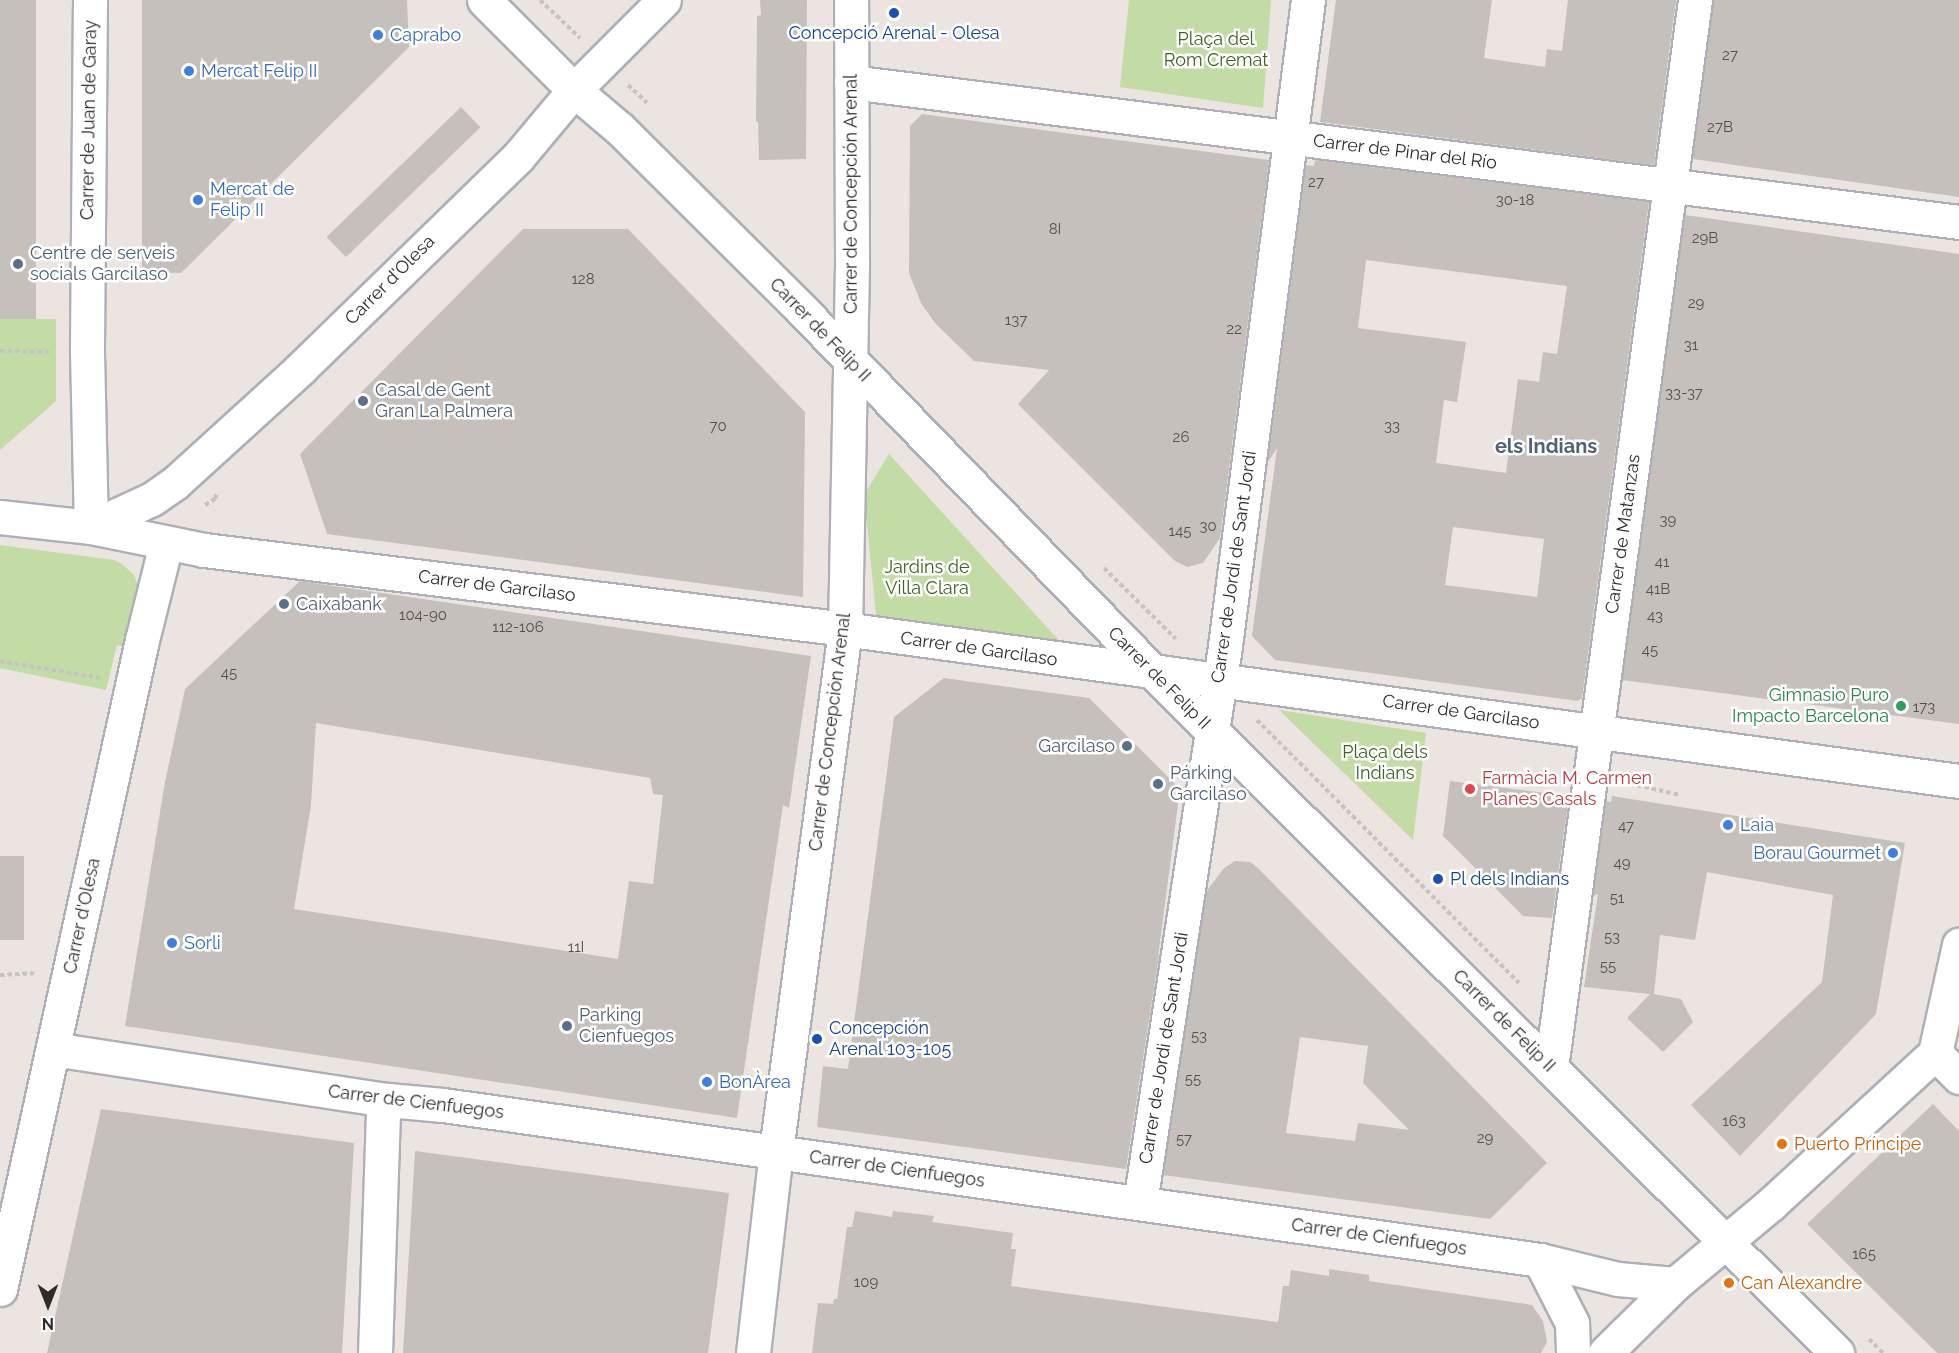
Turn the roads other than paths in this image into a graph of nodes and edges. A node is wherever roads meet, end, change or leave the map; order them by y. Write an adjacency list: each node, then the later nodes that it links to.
1 (90, 0): 14 (street, Carrer de Juan de Garay)
2 (484, 0): 8 (street, Carrer de Felip II)
3 (664, 0): 8 (street, Carrer d'Olesa)
4 (851, 0): 7 (street, Carrer de Concepción Arenal)
5 (1308, 0): 9 (street, Carrer de Jordi de Sant Jordi)
6 (1695, 0): 10 (street, Carrer de Matanzas)
7 (851, 81): 9 (street, Carrer de Pinar del Río); 12 (street, Carrer de Concepción Arenal)
8 (574, 90): 12 (street, Carrer de Felip II); 14 (street, Carrer d'Olesa)
9 (1291, 137): 10 (street, Carrer de Pinar del Río); 18 (street, Carrer de Jordi de Sant Jordi)
10 (1670, 185): 11 (street, Carrer de Pinar del Río); 19 (street, Carrer de Matanzas)
11 (1959, 222)
12 (851, 360): 16 (street, Carrer de Concepción Arenal); 17 (street, Carrer de Felip II)
13 (0, 517): 14 (street, Carrer de Garcilaso)
14 (91, 527): 15 (street, Carrer de Garcilaso)
15 (166, 544): 16 (street, Carrer de Garcilaso); 23 (street, Carrer d'Olesa)
16 (845, 630): 17 (street, Carrer de Garcilaso); 28 (street, Carrer de Concepción Arenal)
17 (1154, 673): 18 (street, Carrer de Garcilaso); 20 (street, Carrer de Felip II)
18 (1218, 681): 19 (street, Carrer de Garcilaso); 20 (street, Carrer de Jordi de Sant Jordi)
19 (1597, 731): 21 (street, Carrer de Garcilaso); 25 (street, Carrer de Matanzas)
20 (1213, 732): 25 (street, Carrer de Felip II); 29 (street, Carrer de Jordi de Sant Jordi)
21 (1959, 781)
22 (1959, 945): 24 (street)
23 (53, 1049): 27 (street, Carrer de Cienfuegos); 33 (street, Carrer d'Olesa)
24 (1935, 1053): 26 (street); 30 (street)
25 (1551, 1068): 30 (street, Carrer de Felip II)
26 (1959, 1077)
27 (388, 1100): 28 (street, Carrer de Cienfuegos); 34 (street)
28 (776, 1151): 29 (street, Carrer de Cienfuegos); 35 (street, Carrer de Concepción Arenal)
29 (1140, 1203): 31 (street, Carrer de Cienfuegos)
30 (1726, 1241): 32 (street); 38 (street, Carrer de Felip II)
31 (1540, 1260): 32 (street, Carrer de Cienfuegos); 36 (street)
32 (1675, 1284): 37 (street)
33 (0, 1289)
34 (375, 1353)
35 (753, 1353)
36 (1573, 1353)
37 (1605, 1353)
38 (1837, 1353)

